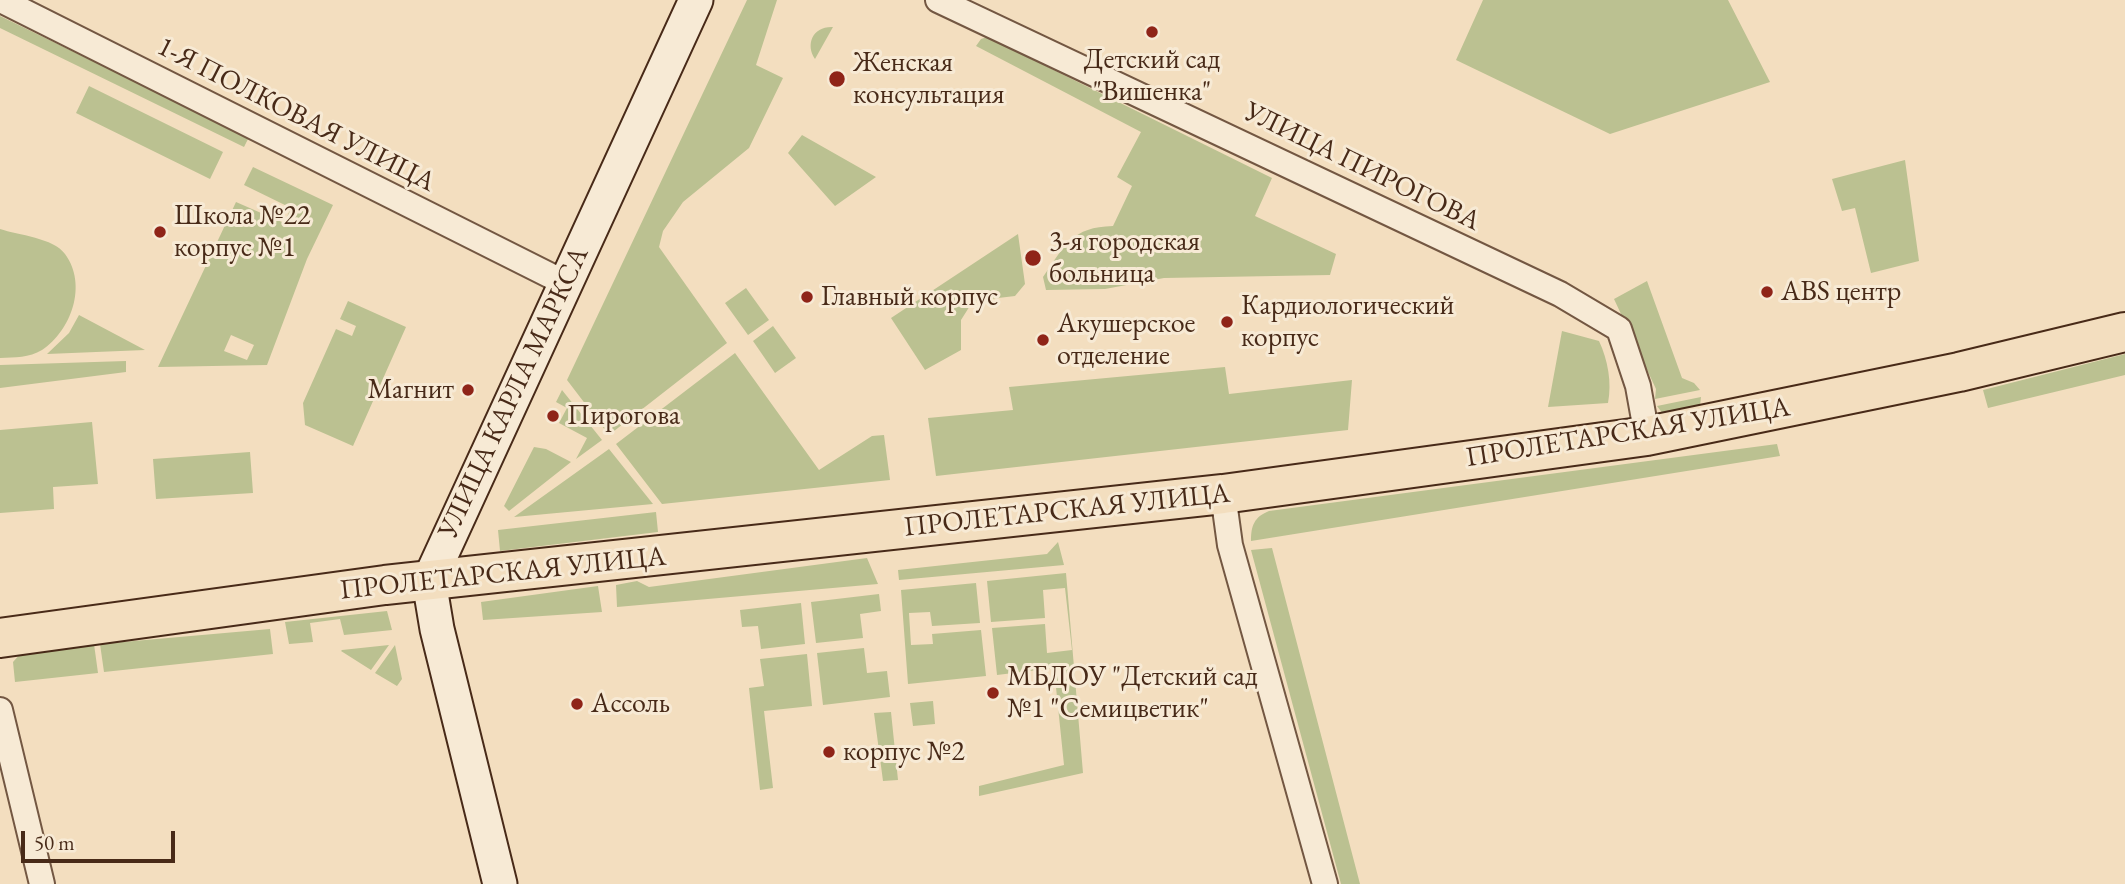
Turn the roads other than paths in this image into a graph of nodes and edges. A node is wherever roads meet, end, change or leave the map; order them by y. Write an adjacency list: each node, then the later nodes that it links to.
1 (1, 0): 4 (street, 1-Я ПОЛКОВАЯ УЛИЦА)
2 (696, 0): 4 (main road, УЛИЦА КАРЛА МАРКСА)
3 (938, 0): 6 (street, УЛИЦА ПИРОГОВА)
4 (565, 284): 8 (main road, УЛИЦА КАРЛА МАРКСА)
5 (2125, 332): 6 (main road, ПРОЛЕТАРСКАЯ УЛИЦА)
6 (1647, 436): 7 (main road, ПРОЛЕТАРСКАЯ УЛИЦА)
7 (1223, 494): 8 (main road, ПРОЛЕТАРСКАЯ УЛИЦА); 13 (street)
8 (429, 580): 9 (main road, ПРОЛЕТАРСКАЯ УЛИЦА); 12 (main road)
9 (0, 638)
10 (0, 710): 11 (street)
11 (42, 884)
12 (500, 884)
13 (1325, 884)

